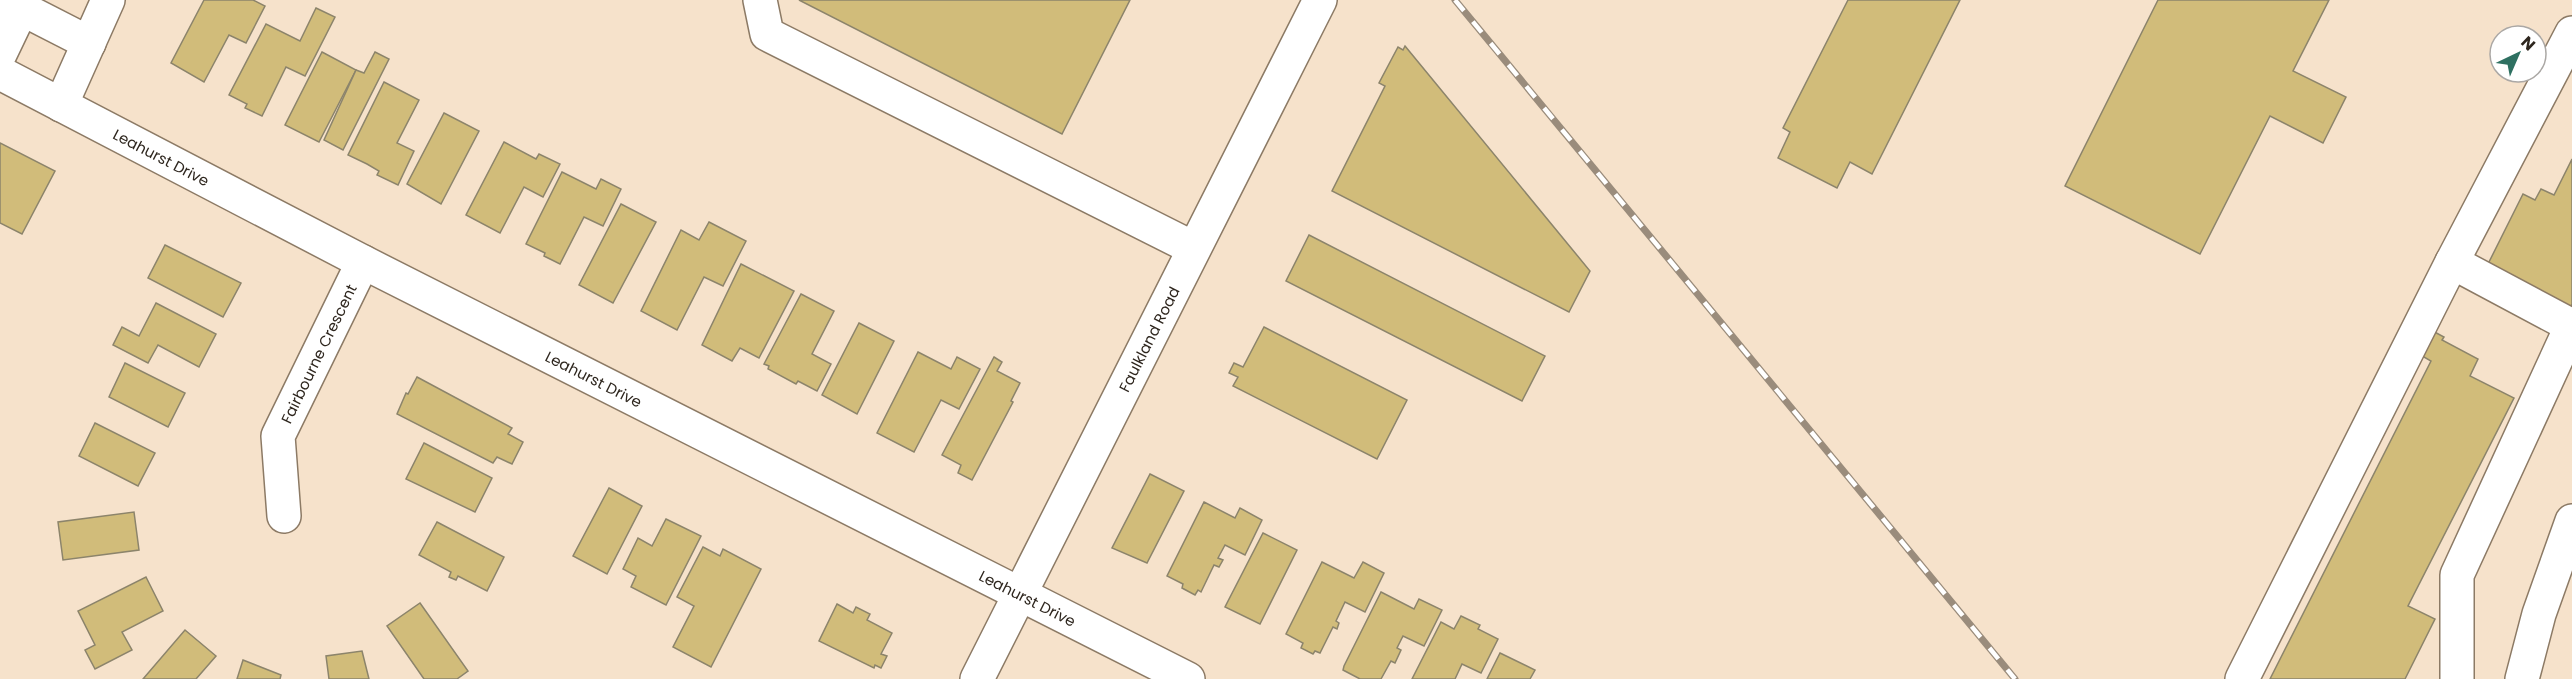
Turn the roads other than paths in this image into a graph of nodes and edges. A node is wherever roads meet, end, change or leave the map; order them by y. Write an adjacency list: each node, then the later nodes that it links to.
1 (108, 0): 6 (street)
2 (760, 0): 10 (street)
3 (1320, 0): 10 (street, Faulkland Road)
4 (29, 6): 6 (street); 7 (street)
5 (2572, 33): 12 (street)
6 (89, 43): 9 (street)
7 (0, 54)
8 (0, 73): 9 (street, Leahurst Drive)
9 (61, 105): 11 (street, Leahurst Drive)
10 (1193, 248): 16 (street, Faulkland Road)
11 (363, 262): 14 (street, Fairbourne Crescent); 16 (street, Leahurst Drive)
12 (2452, 262): 13 (street); 19 (street)
13 (2572, 325): 20 (street)
14 (285, 516)
15 (2572, 521): 21 (street)
16 (1020, 593): 17 (street, Faulkland Road); 18 (street, Leahurst Drive)
17 (977, 679)
18 (1188, 679)
19 (2242, 679)
20 (2457, 679)
21 (2522, 679)

